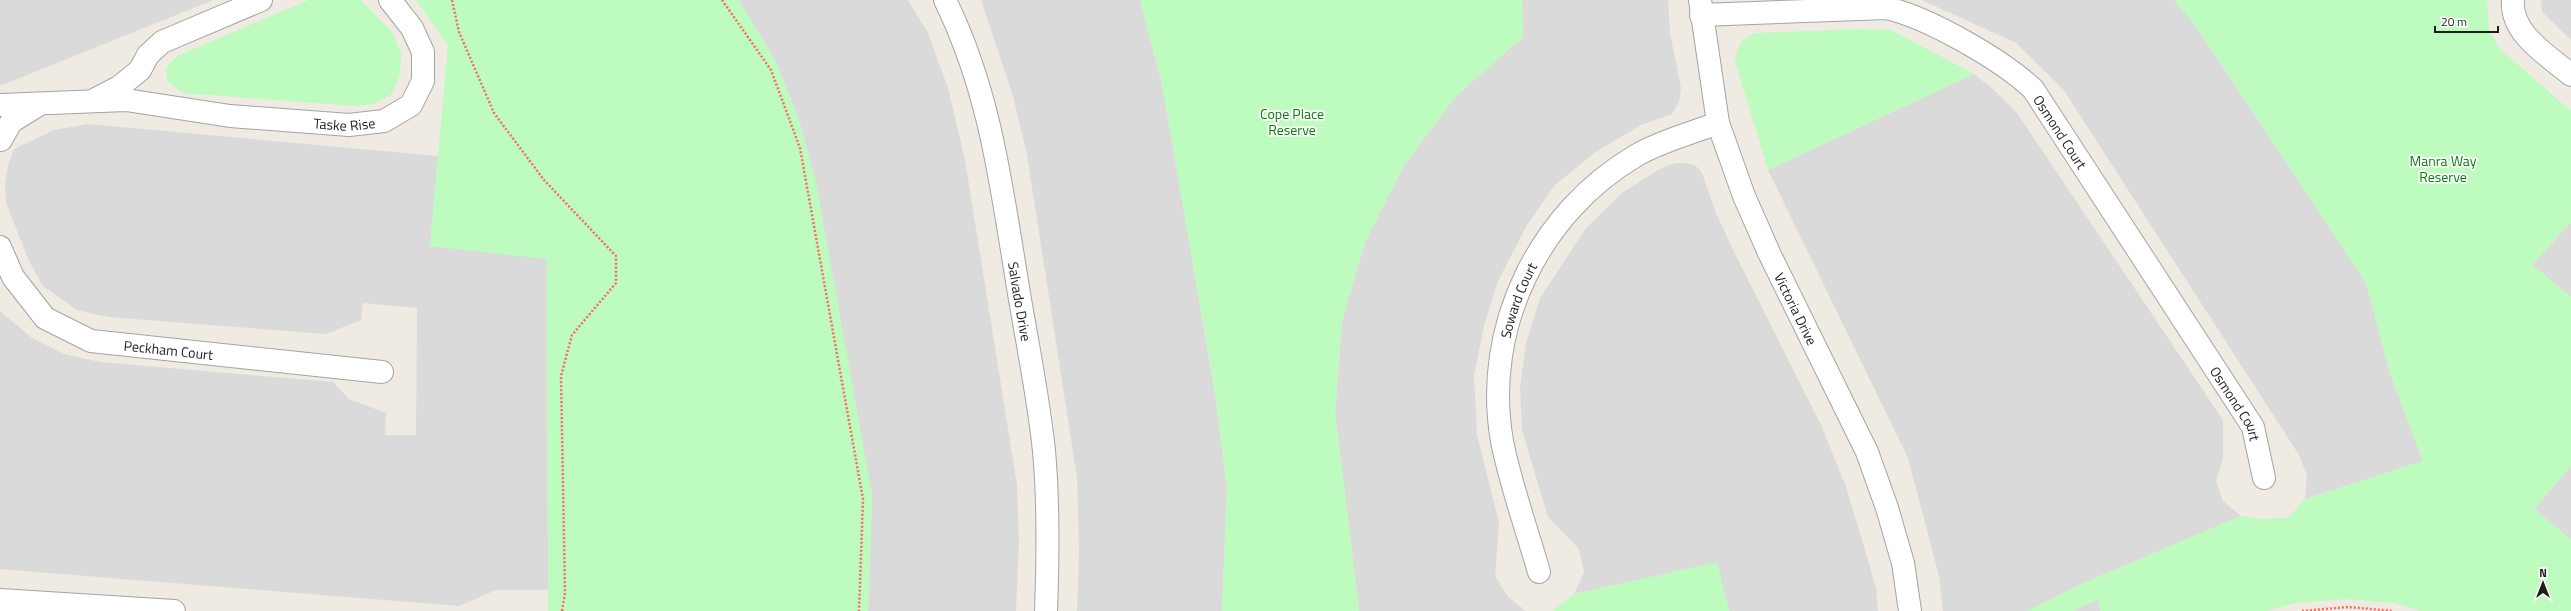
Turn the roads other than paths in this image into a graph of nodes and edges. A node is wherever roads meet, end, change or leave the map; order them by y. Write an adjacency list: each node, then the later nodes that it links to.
1 (262, 0): 6 (street, Taske Rise)
2 (390, 0): 11 (street, Taske Rise)
3 (945, 0): 20 (street, Salvado Drive)
4 (2513, 0): 7 (street)
5 (1701, 7): 12 (street, Victoria Drive); 16 (street, Osmond Court)
6 (140, 70): 8 (street, Taske Rise); 11 (street)
7 (2571, 75)
8 (93, 101): 9 (street, Taske Rise); 11 (street, Taske Rise)
9 (41, 104): 10 (street, Taske Rise); 13 (street, Taske Rise)
10 (0, 105)
11 (156, 106)
12 (1718, 123): 17 (street, Soward Court); 21 (street, Victoria Drive)
13 (0, 140)
14 (0, 247): 15 (street, Peckham Court)
15 (382, 372)
16 (2264, 478)
17 (1539, 572)
18 (0, 600): 19 (street)
19 (174, 611)
20 (1046, 611)
21 (1910, 611)

